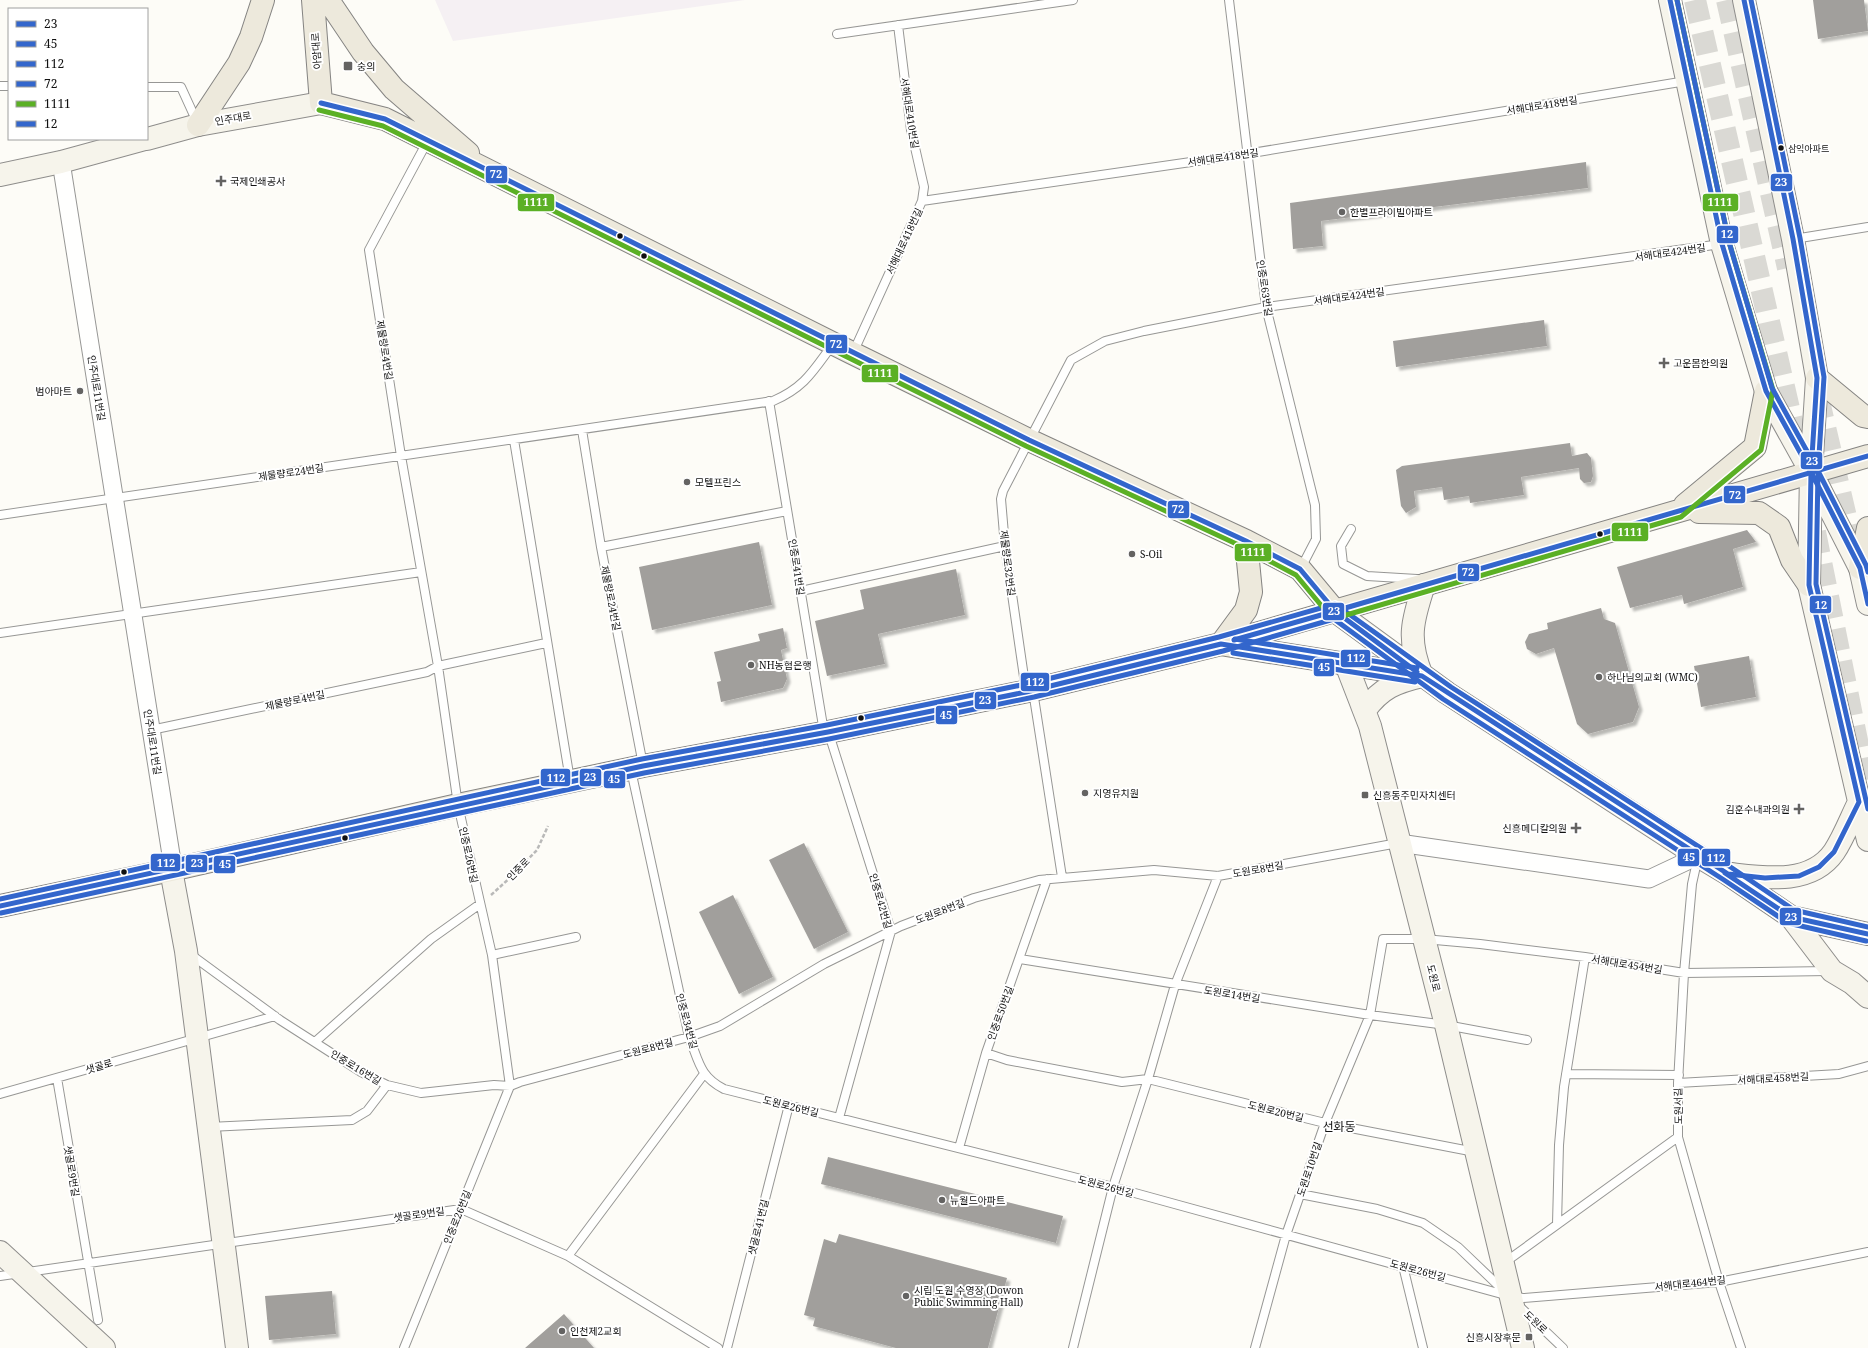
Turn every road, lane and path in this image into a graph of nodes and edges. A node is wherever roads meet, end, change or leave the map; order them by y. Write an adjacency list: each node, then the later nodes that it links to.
1 (263, 0): 13 (main road)
2 (313, 0): 12 (main road, 아암대로)
3 (328, 0): 19 (main road)
4 (1073, 0): 8 (lane)
5 (1229, 0): 17 (lane, 인중로63번길)
6 (1670, 0): 10 (main road)
7 (1744, 0): 23 (main road)
8 (898, 25): 9 (lane); 21 (lane, 서해대로410번길)
9 (837, 34)
10 (1688, 81): 17 (lane, 서해대로418번길); 24 (main road)
11 (148, 87): 13 (lane)
12 (321, 103): 13 (main road, 인주대로); 16 (main road)
13 (198, 125): 14 (main road, 인주대로)
14 (148, 138)
15 (142, 140): 18 (main road, 인주대로)
16 (428, 141): 19 (main road); 34 (lane, 제물량로4번길)
17 (1246, 154): 21 (lane, 서해대로418번길); 25 (lane, 인중로63번길)
18 (61, 162): 20 (main road, 인주대로); 37 (street, 인주대로11번길)
19 (490, 172): 26 (main road)
20 (0, 175)
21 (922, 201): 26 (lane, 서해대로418번길)
22 (1868, 227): 23 (lane)
23 (1793, 239): 27 (main road)
24 (1722, 244): 25 (lane, 서해대로424번길); 28 (main road)
25 (1266, 307): 33 (lane, 서해대로424번길); 47 (lane, 인중로63번길)
26 (843, 348): 29 (lane, 제물량로24번길); 33 (main road)
27 (1817, 378): 30 (main road); 36 (main road)
28 (1766, 391): 36 (main road); 39 (main road)
29 (769, 401): 31 (lane, 제물량로24번길); 38 (lane, 인중로41번길)
30 (1868, 417)
31 (582, 430): 32 (lane, 제물량로24번길); 45 (lane, 제물량로24번길)
32 (514, 440): 34 (lane, 제물량로24번길); 56 (lane)
33 (1029, 440): 43 (main road); 44 (lane, 제물량로32번길)
34 (401, 456): 37 (lane, 제물량로24번길); 48 (lane, 제물량로4번길)
35 (1868, 456): 36 (main road)
36 (1811, 472): 39 (main road); 46 (main road); 50 (main road)
37 (115, 498): 40 (lane, 제물량로24번길); 54 (street, 인주대로11번길)
38 (788, 511): 45 (lane); 51 (lane, 인중로41번길)
39 (1678, 511): 49 (main road); 50 (main road)
40 (0, 515)
41 (1868, 528): 46 (main road)
42 (1352, 529): 49 (lane)
43 (1246, 541): 47 (main road); 57 (main road)
44 (1005, 546): 51 (lane); 61 (lane, 제물량로32번길)
45 (601, 547): 65 (lane, 제물량로24번길)
46 (1860, 568): 52 (main road)
47 (1300, 569): 53 (main road)
48 (422, 572): 54 (lane); 59 (lane, 제물량로4번길)
49 (1431, 583): 53 (main road); 60 (main road)
50 (1809, 585): 67 (main road)
51 (801, 591): 64 (lane, 인중로41번길)
52 (1868, 604)
53 (1334, 611): 57 (main road); 60 (main road)
54 (133, 614): 55 (lane); 63 (street, 인주대로11번길)
55 (0, 633)
56 (546, 643): 59 (lane, 제물량로4번길); 66 (lane)
57 (1221, 644): 58 (main road); 61 (main road)
58 (1346, 664): 60 (main road); 62 (main road, 도원로)
59 (438, 666): 63 (lane, 제물량로4번길); 68 (lane, 제물량로4번길)
60 (1422, 676): 62 (main road); 72 (main road)
61 (1030, 691): 64 (main road); 76 (lane)
62 (1365, 710): 71 (main road, 도원로)
63 (151, 730): 73 (street, 인주대로11번길)
64 (826, 732): 65 (main road); 81 (lane, 인중로42번길)
65 (637, 767): 66 (main road); 97 (lane, 인중로34번길)
66 (570, 782): 68 (main road)
67 (1859, 802): 70 (main road); 74 (main road)
68 (458, 805): 73 (main road); 78 (lane, 인중로26번길)
69 (548, 826): 78 (path, 인중로)
70 (1868, 840)
71 (1399, 843): 72 (street); 75 (lane, 도원로8번길); 84 (main road, 도원로)
72 (1698, 856): 74 (main road); 90 (lane, 도원서길)
73 (171, 870): 79 (main road); 85 (main road)
74 (1728, 874): 80 (main road)
75 (1218, 876): 76 (lane, 도원로8번길); 91 (lane)
76 (1062, 877): 77 (lane, 도원로8번길)
77 (1047, 879): 81 (lane, 도원로8번길); 88 (lane, 인중로50번길)
78 (480, 904): 86 (lane, 인중로26번길); 99 (lane)
79 (0, 906)
80 (1791, 917): 82 (main road); 89 (main road)
81 (892, 930): 97 (lane, 도원로8번길); 111 (lane, 인중로42번길)
82 (1868, 934)
83 (576, 938): 86 (lane)
84 (1424, 939): 87 (lane, 서해대로454번길); 93 (lane, 도원로10번길); 95 (main road, 도원로)
85 (186, 951): 94 (lane, 인중로16번길); 96 (main road)
86 (492, 955): 108 (lane, 인중로26번길)
87 (1585, 957): 90 (lane, 서해대로454번길); 103 (lane)
88 (1020, 959): 91 (lane, 도원로14번길); 100 (lane, 인중로50번길)
89 (1832, 971): 90 (lane, 서해대로454번길); 92 (main road)
90 (1684, 973): 106 (lane, 도원서길)
91 (1174, 985): 93 (lane, 도원로14번길); 105 (lane)
92 (1868, 996)
93 (1370, 1015): 95 (lane, 도원로14번길); 112 (lane, 도원로10번길)
94 (275, 1016): 96 (lane, 샛골로); 99 (lane, 인중로16번길)
95 (1446, 1025): 98 (lane, 도원로14번길); 116 (main road, 도원로)
96 (197, 1037): 104 (lane, 샛골로); 113 (main road)
97 (689, 1037): 102 (lane, 인중로34번길); 108 (lane, 도원로8번길)
98 (1527, 1040)
99 (315, 1042): 107 (lane, 인중로16번길)
100 (986, 1053): 105 (lane); 115 (lane, 인중로50번길)
101 (1868, 1066): 106 (lane, 서해대로458번길)
102 (704, 1074): 110 (lane, 도원로26번길); 125 (lane)
103 (1566, 1074): 106 (lane, 서해대로458번길); 120 (lane)
104 (57, 1078): 109 (lane, 샛골로); 126 (lane, 샛골로9번길)
105 (1148, 1079): 112 (lane, 도원로20번길); 117 (lane)
106 (1678, 1079): 114 (lane, 도원서길)
107 (387, 1085): 108 (lane); 113 (lane, 인중로16번길)
108 (510, 1086): 119 (lane, 인중로26번길)
109 (0, 1094)
110 (789, 1105): 111 (lane, 도원로26번길); 138 (lane, 샛골로41번길)
111 (839, 1118): 115 (lane, 도원로26번길)
112 (1324, 1123): 116 (lane, 도원로20번길); 118 (lane, 도원로10번길)
113 (209, 1127): 122 (main road)
114 (1678, 1137): 120 (lane); 131 (lane, 도원서길)
115 (959, 1148): 117 (lane, 도원로26번길)
116 (1476, 1152): 127 (main road, 도원로)
117 (1112, 1187): 121 (lane, 도원로26번길); 139 (lane)
118 (1300, 1194): 121 (lane, 도원로10번길); 132 (lane)
119 (461, 1209): 122 (lane, 샛골로9번길); 125 (lane); 136 (lane, 인중로26번길)
120 (1557, 1224): 127 (lane)
121 (1286, 1235): 128 (lane, 도원로26번길); 140 (lane, 도원로10번길)
122 (224, 1242): 126 (lane, 샛골로9번길); 135 (main road)
123 (0, 1252): 129 (main road)
124 (1868, 1252): 131 (lane, 서해대로464번길)
125 (568, 1256): 137 (lane)
126 (87, 1264): 129 (lane, 샛골로9번길); 133 (lane)
127 (1503, 1264): 132 (main road, 도원로)
128 (1403, 1266): 132 (lane, 도원로26번길); 141 (lane)
129 (21, 1272): 130 (lane); 134 (main road)
130 (0, 1276)
131 (1719, 1282): 132 (lane, 서해대로464번길); 144 (lane, 도원서길)
132 (1509, 1296): 142 (main road, 도원로); 143 (lane, 도원로)
133 (98, 1320)
134 (104, 1348)
135 (237, 1348)
136 (404, 1348)
137 (718, 1348)
138 (727, 1348)
139 (1073, 1348)
140 (1255, 1348)
141 (1423, 1348)
142 (1523, 1348)
143 (1563, 1348)
144 (1741, 1348)

